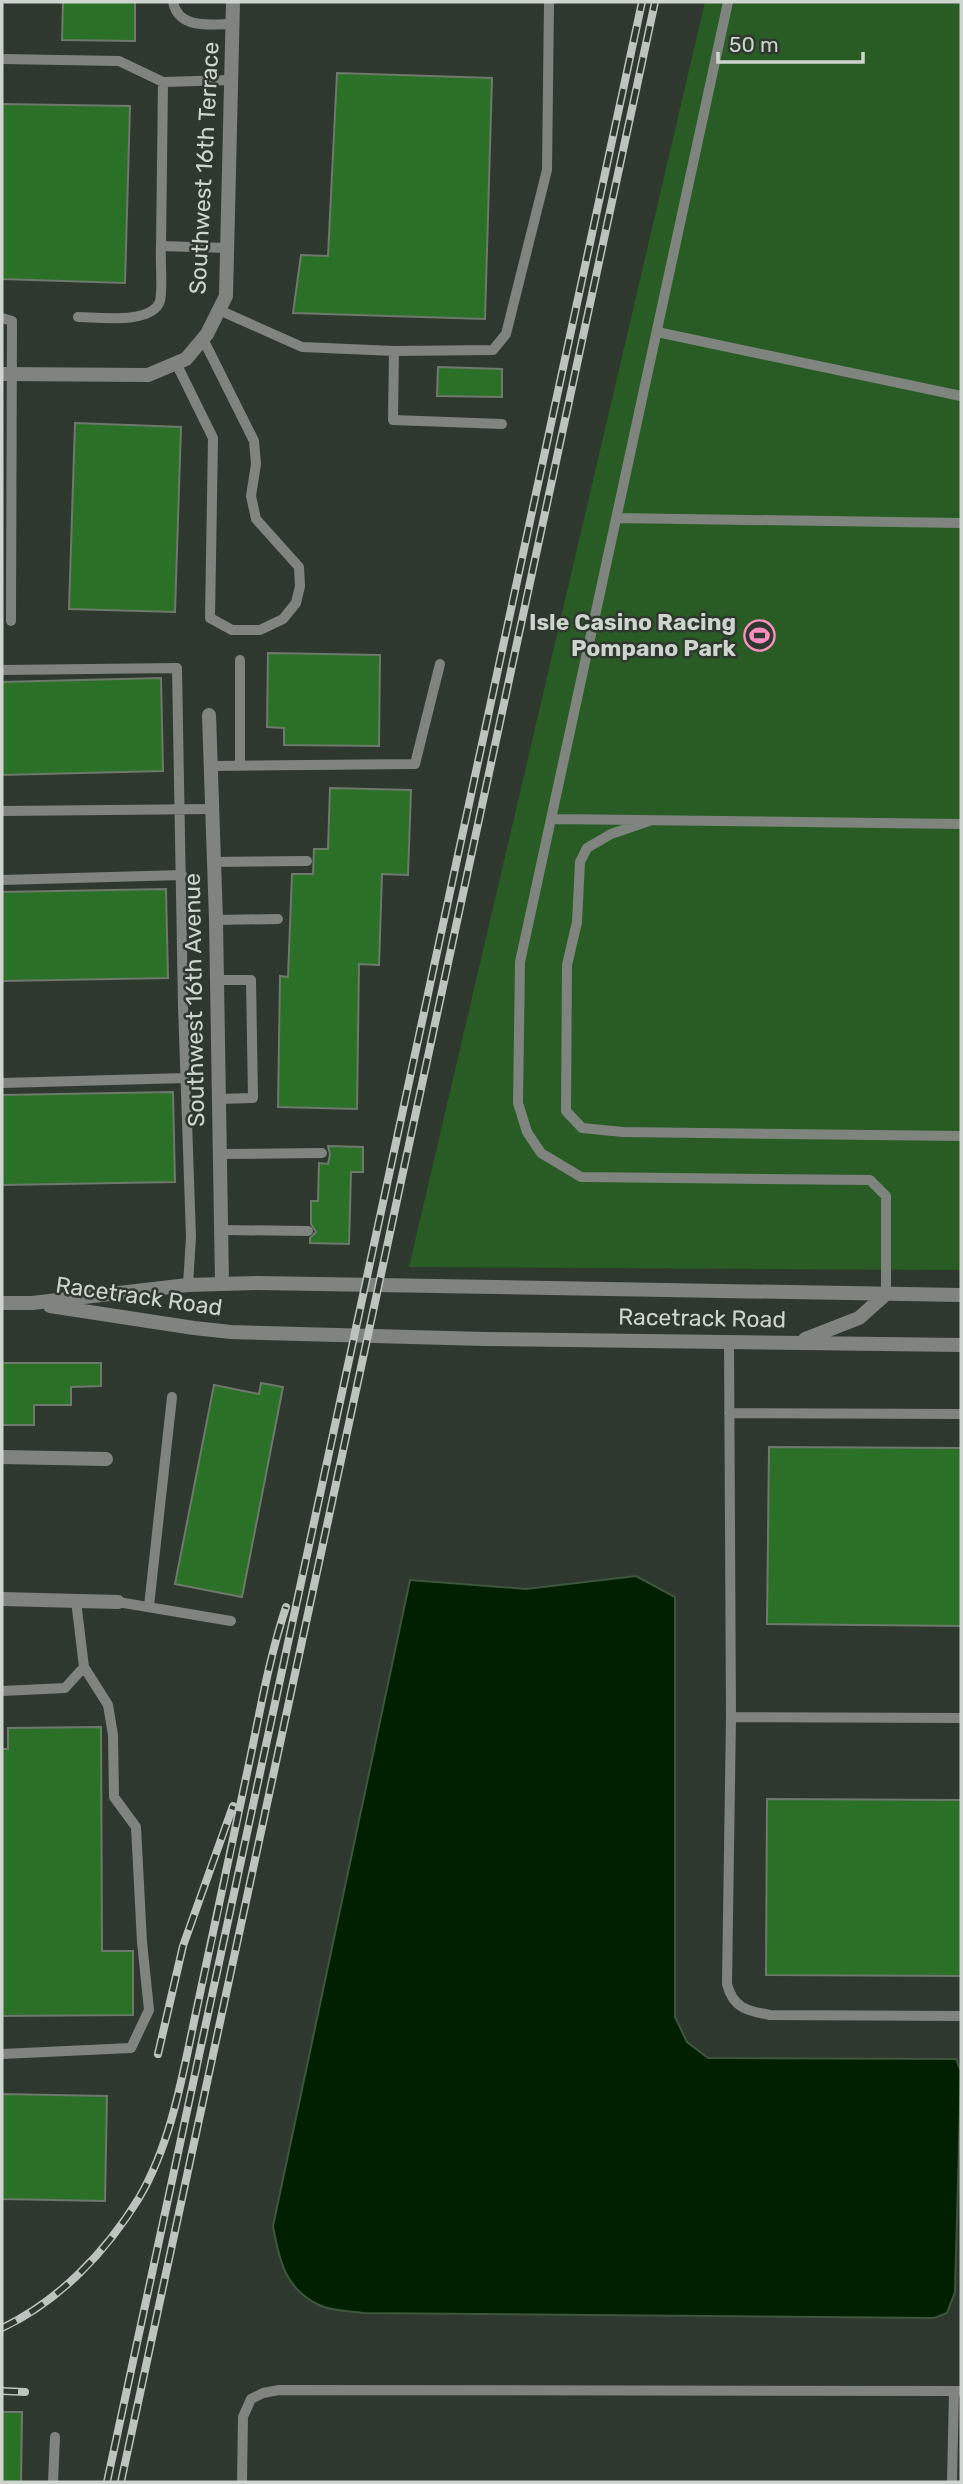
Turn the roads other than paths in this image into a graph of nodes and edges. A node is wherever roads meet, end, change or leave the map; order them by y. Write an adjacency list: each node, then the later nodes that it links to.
1 (173, 2): 5 (lane)
2 (233, 2): 5 (street, Southwest 16th Terrace)
3 (548, 2): 16 (lane)
4 (728, 2): 14 (lane)
5 (233, 24): 7 (street, Southwest 16th Terrace)
6 (2, 58): 8 (lane)
7 (231, 80): 8 (lane); 10 (street, Southwest 16th Terrace)
8 (163, 82): 9 (lane)
9 (161, 246): 10 (lane); 12 (lane)
10 (226, 247): 11 (street, Southwest 16th Terrace)
11 (219, 310): 15 (street, Southwest 16th Terrace); 16 (lane)
12 (78, 317)
13 (2, 318): 18 (lane)
14 (657, 332): 19 (lane); 21 (lane)
15 (205, 337): 17 (street); 17 (lane)
16 (394, 351): 20 (lane)
17 (176, 363): 18 (street)
18 (7, 374): 23 (lane)
19 (961, 396)
20 (502, 424)
21 (617, 518): 22 (lane); 33 (lane)
22 (961, 523)
23 (11, 621)
24 (240, 660): 29 (lane)
25 (440, 664): 29 (lane)
26 (2, 670): 30 (lane)
27 (209, 715): 28 (street, Southwest 16th Avenue)
28 (211, 766): 29 (lane); 31 (street, Southwest 16th Avenue)
29 (240, 766)
30 (181, 809): 31 (lane); 32 (lane); 38 (lane)
31 (213, 809): 37 (street, Southwest 16th Avenue)
32 (2, 811)
33 (552, 820): 34 (lane); 53 (lane)
34 (649, 821): 35 (lane); 46 (lane)
35 (961, 824)
36 (307, 861): 37 (lane)
37 (214, 862): 41 (street, Southwest 16th Avenue)
38 (182, 875): 39 (lane); 43 (lane)
39 (2, 880)
40 (278, 919): 41 (lane)
41 (216, 920): 42 (street, Southwest 16th Avenue)
42 (217, 980): 45 (street, Southwest 16th Avenue); 45 (lane)
43 (186, 1078): 44 (lane); 52 (lane)
44 (2, 1083)
45 (219, 1099): 48 (street, Southwest 16th Avenue)
46 (961, 1136)
47 (322, 1153): 48 (lane)
48 (219, 1154): 49 (street, Southwest 16th Avenue)
49 (222, 1230): 50 (lane); 51 (street, Southwest 16th Avenue)
50 (308, 1231)
51 (222, 1284): 52 (street, Racetrack Road); 53 (street, Racetrack Road)
52 (188, 1285): 56 (street, Racetrack Road)
53 (886, 1294): 54 (street, Racetrack Road); 58 (street)
54 (961, 1295)
55 (2, 1303): 56 (street)
56 (32, 1303): 57 (street, Racetrack Road)
57 (729, 1341): 58 (street, Racetrack Road); 61 (lane)
58 (797, 1342): 59 (street, Racetrack Road)
59 (961, 1345)
60 (172, 1398): 68 (lane)
61 (729, 1413): 62 (lane); 72 (lane)
62 (961, 1415)
63 (2, 1457): 64 (street)
64 (106, 1459)
65 (2, 1599): 66 (street)
66 (76, 1601): 67 (street); 70 (lane)
67 (118, 1602): 68 (lane)
68 (149, 1606): 69 (lane)
69 (231, 1621)
70 (84, 1667): 71 (lane); 75 (lane)
71 (2, 1691)
72 (731, 1717): 73 (lane); 74 (lane)
73 (961, 1718)
74 (961, 2016)
75 (2, 2054)
76 (958, 2391): 79 (lane); 80 (lane)
77 (55, 2437): 78 (lane)
78 (53, 2482)
79 (242, 2482)
80 (952, 2482)

